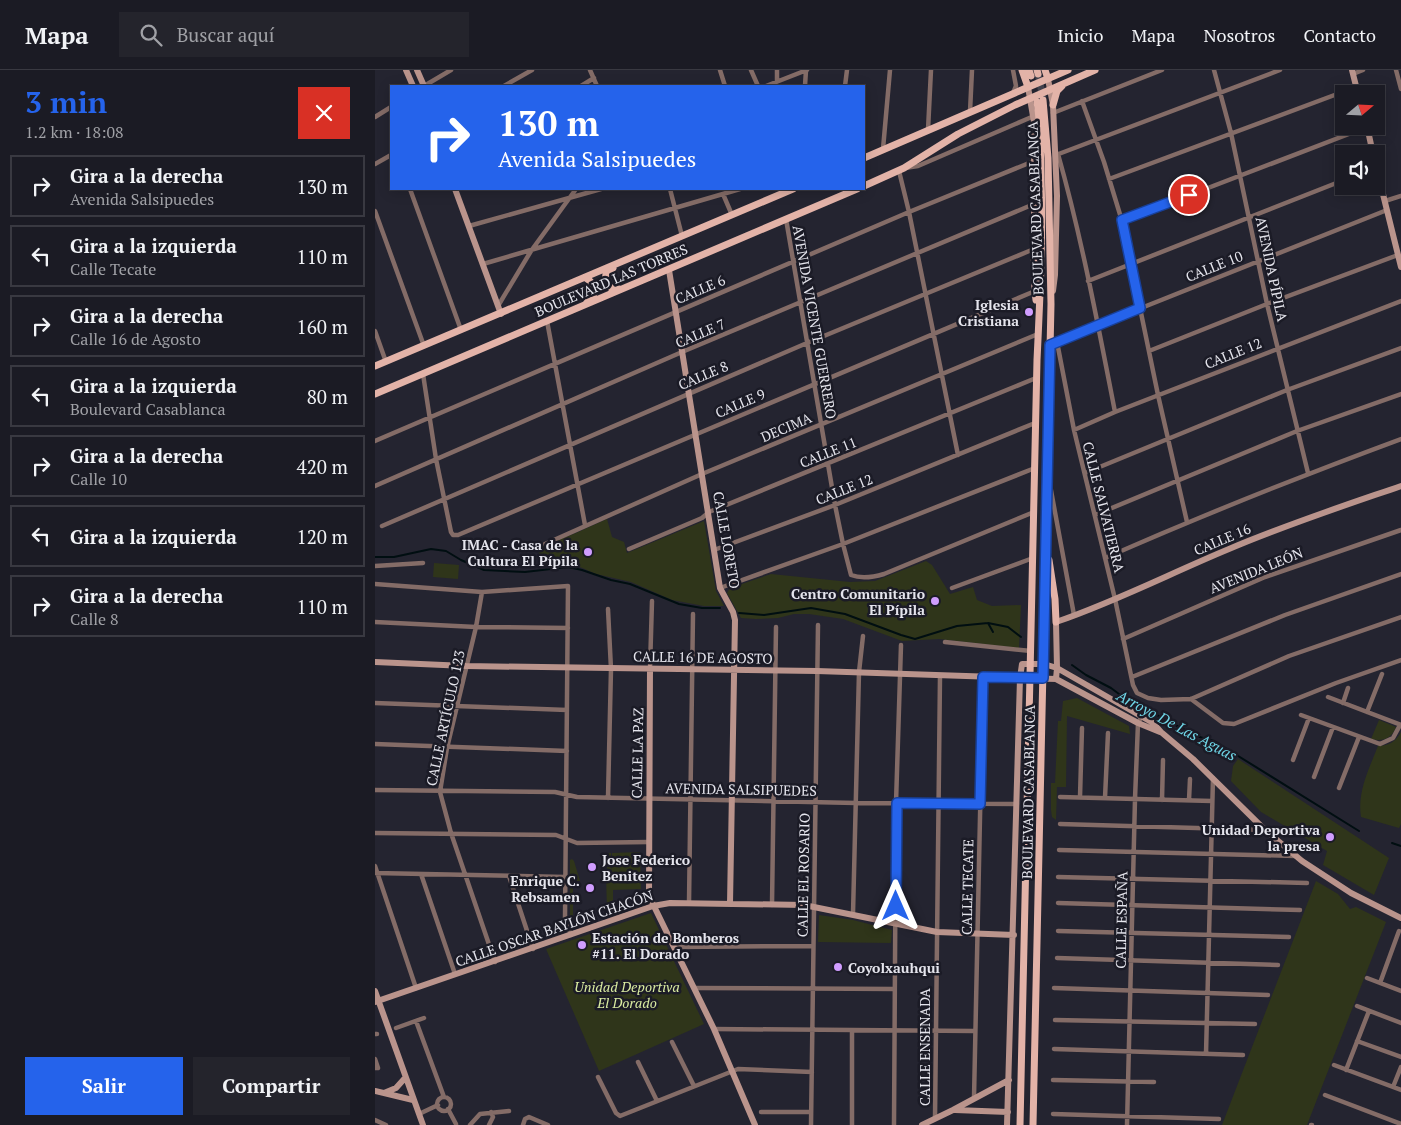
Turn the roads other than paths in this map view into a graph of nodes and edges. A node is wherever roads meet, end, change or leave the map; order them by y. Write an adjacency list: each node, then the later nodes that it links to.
1 (406, 70): 30 (street)
2 (417, 70): 31 (street)
3 (451, 70): 32 (street)
4 (532, 70): 33 (street)
5 (720, 70): 36 (street)
6 (751, 70): 37 (street)
7 (777, 70): 28 (street)
8 (807, 70): 28 (street); 39 (street)
9 (847, 70): 40 (street)
10 (890, 70): 59 (street)
11 (931, 70): 55 (street)
12 (972, 70): 52 (street)
13 (1013, 70): 46 (street)
14 (1022, 70): 42 (main road)
15 (1068, 70): 24 (main road)
16 (1095, 70): 29 (main road)
17 (1162, 70): 49 (street)
18 (1214, 70): 45 (street, AVENIDA PÍPILA)
19 (1280, 70): 45 (street)
20 (1363, 70): 25 (street)
21 (1396, 70): 43 (street)
22 (593, 71): 26 (street)
23 (1036, 72): 27 (main road)
24 (1061, 72): 27 (main road)
25 (1352, 72): 41 (street)
26 (594, 78): 34 (street); 35 (street)
27 (1047, 79): 42 (main road); 44 (street)
28 (777, 81): 38 (street)
29 (1067, 82): 44 (main road); 51 (main road)
30 (413, 85)
31 (424, 85)
32 (426, 85)
33 (506, 85)
34 (583, 85)
35 (597, 85)
36 (725, 85)
37 (758, 85)
38 (768, 85)
39 (805, 85)
40 (845, 85)
41 (1356, 85)
42 (1028, 87): 46 (main road); 48 (street)
43 (1401, 88)
44 (1049, 90): 48 (main road); 51 (street)
45 (1221, 93): 56 (street, AVENIDA PÍPILA); 58 (street)
46 (1013, 94): 52 (main road)
47 (1335, 98): 56 (street)
48 (1037, 100): 54 (street); 65 (main road); 112 (main road, BOULEVARD CASABLANCA); 116 (main road, BOULEVARD CASABLANCA)
49 (1082, 100): 51 (street); 58 (street)
50 (390, 108): 53 (street)
51 (1053, 109): 60 (street)
52 (970, 112): 55 (main road)
53 (375, 116)
54 (1034, 116): 63 (street); 65 (street)
55 (928, 130): 59 (main road)
56 (1231, 133): 66 (street, AVENIDA PÍPILA); 67 (street)
57 (1346, 135): 66 (street)
58 (1095, 140): 60 (street); 67 (street)
59 (883, 149): 62 (main road)
60 (1056, 155): 106 (street); 112 (street)
61 (390, 156): 64 (street)
62 (865, 158)
63 (1034, 161): 83 (street); 87 (street, CALLE 6)
64 (375, 164)
65 (901, 170): 69 (main road); 87 (street)
66 (1240, 176): 89 (street, AVENIDA PÍPILA); 91 (street)
67 (1109, 179): 91 (street)
68 (1335, 184): 89 (street)
69 (865, 186)
70 (410, 190): 122 (street)
71 (455, 190): 92 (street)
72 (575, 190): 81 (street)
73 (598, 190): 81 (street)
74 (670, 190): 84 (street)
75 (736, 190): 78 (street)
76 (791, 190): 88 (main road, BOULEVARD LAS TORRES)
77 (855, 190): 90 (main road, BOULEVARD LAS TORRES)
78 (723, 194): 84 (street); 88 (street)
79 (1383, 195): 82 (street)
80 (1401, 196): 82 (street)
81 (570, 198): 92 (street); 95 (street)
82 (1385, 201): 85 (street)
83 (1034, 204): 94 (street); 96 (street, CALLE 7)
84 (675, 208): 93 (street); 95 (street)
85 (1387, 210): 97 (street); 98 (street, CALLE 10)
86 (375, 211): 128 (street)
87 (909, 212): 96 (street); 99 (street, CALLE 6)
88 (732, 215): 93 (main road, BOULEVARD LAS TORRES)
89 (1249, 218): 98 (street, AVENIDA PÍPILA); 102 (street)
90 (786, 219): 99 (street, AVENIDA VICENTE GUERRERO); 104 (main road, BOULEVARD LAS TORRES)
91 (1122, 220): 102 (street)
92 (469, 226): 100 (street)
93 (682, 236): 101 (main road, BOULEVARD LAS TORRES)
94 (1034, 248): 108 (main road); 109 (street, CALLE 8)
95 (531, 251): 100 (street); 114 (street)
96 (917, 254): 109 (street); 111 (street, CALLE 7)
97 (1398, 255): 103 (street); 113 (street)
98 (1258, 261): 113 (street, AVENIDA PÍPILA); 117 (street, CALLE 10)
99 (793, 262): 111 (street, AVENIDA VICENTE GUERRERO); 118 (street, CALLE 6)
100 (483, 264): 114 (street)
101 (617, 264): 105 (main road, BOULEVARD LAS TORRES); 107 (main road)
102 (1132, 264): 106 (street); 117 (street)
103 (1401, 266)
104 (669, 270): 107 (main road, BOULEVARD LAS TORRES); 118 (street, CALLE LORETO)
105 (586, 278): 115 (main road); 119 (main road, BOULEVARD LAS TORRES)
106 (1088, 281): 121 (street)
107 (625, 288): 115 (main road, BOULEVARD LAS TORRES)
108 (1035, 291): 116 (main road); 124 (street, CALLE 9)
109 (925, 294): 124 (street); 126 (street, CALLE 8)
110 (1401, 300): 129 (street, CALLE 12)
111 (800, 303): 126 (street, AVENIDA VICENTE GUERRERO); 131 (street, CALLE 7)
112 (1051, 304): 127 (main road, BOULEVARD CASABLANCA)
113 (1267, 304): 129 (street, AVENIDA PÍPILA); 132 (street)
114 (498, 306): 119 (street)
115 (581, 307): 120 (main road, BOULEVARD LAS TORRES)
116 (1038, 308): 125 (main road, BOULEVARD CASABLANCA)
117 (1140, 308): 121 (street, CALLE 10); 132 (street)
118 (675, 312): 131 (street, CALLE LORETO); 134 (street, CALLE 6)
119 (501, 314): 122 (main road, BOULEVARD LAS TORRES)
120 (547, 321): 134 (street); 136 (main road, BOULEVARD LAS TORRES)
121 (1097, 324): 127 (street, CALLE 10); 146 (street)
122 (461, 330): 128 (main road, BOULEVARD LAS TORRES)
123 (375, 331): 133 (street)
124 (934, 334): 137 (street); 139 (street, CALLE 9)
125 (1038, 334): 137 (street, DECIMA); 138 (main road, BOULEVARD CASABLANCA)
126 (807, 343): 139 (street, AVENIDA VICENTE GUERRERO); 141 (street, CALLE 8)
127 (1053, 343): 151 (street, CALLE SALVATIERRA); 162 (main road, BOULEVARD CASABLANCA)
128 (424, 346): 133 (main road, BOULEVARD LAS TORRES)
129 (1278, 348): 140 (street, AVENIDA PÍPILA); 144 (street, CALLE 12)
130 (1401, 348): 140 (street)
131 (682, 352): 141 (street, CALLE LORETO); 145 (street, CALLE 7)
132 (1149, 352): 144 (street)
133 (386, 362): 135 (main road, BOULEVARD LAS TORRES)
134 (555, 364): 145 (street); 148 (street, CALLE 6)
135 (375, 366)
136 (423, 374): 142 (main road, BOULEVARD LAS TORRES); 148 (street)
137 (942, 374): 147 (street); 150 (street, DECIMA)
138 (1036, 378): 147 (street, CALLE 11); 149 (main road, BOULEVARD CASABLANCA)
139 (815, 384): 150 (street, AVENIDA VICENTE GUERRERO); 153 (street, CALLE 9)
140 (1287, 390): 152 (street, AVENIDA PÍPILA); 154 (street)
141 (690, 393): 153 (street, CALLE LORETO); 157 (street, CALLE 8)
142 (375, 394)
143 (1401, 394): 152 (street)
144 (1158, 395): 146 (street, CALLE 12); 154 (street)
145 (562, 404): 157 (street); 159 (street, CALLE 7)
146 (1115, 412): 151 (street, CALLE 12)
147 (950, 415): 158 (street); 160 (street, CALLE 11)
148 (430, 418): 156 (street, CALLE 6); 159 (street)
149 (1035, 423): 158 (street, CALLE 12); 161 (main road, BOULEVARD CASABLANCA)
150 (822, 424): 160 (street, AVENIDA VICENTE GUERRERO); 165 (street, DECIMA)
151 (1074, 430): 163 (street, CALLE SALVATIERRA)
152 (1297, 431): 164 (street, AVENIDA PÍPILA); 166 (street)
153 (696, 434): 165 (street, CALLE LORETO); 168 (street, CALLE 9)
154 (1168, 438): 163 (street); 166 (street)
155 (1401, 440): 164 (street)
156 (375, 441)
157 (569, 446): 168 (street); 170 (street, CALLE 8)
158 (958, 455): 171 (street, CALLE 12)
159 (437, 459): 167 (street, CALLE 7); 170 (street)
160 (828, 464): 171 (street, AVENIDA VICENTE GUERRERO); 172 (street, CALLE 11)
161 (1035, 468): 173 (main road, BOULEVARD CASABLANCA); 180 (street)
162 (1047, 472): 181 (main road, BOULEVARD CASABLANCA); 197 (street)
163 (1085, 473): 174 (street, CALLE SALVATIERRA)
164 (1308, 473): 175 (street)
165 (702, 474): 172 (street, CALLE LORETO); 177 (street, DECIMA)
166 (1177, 480): 174 (street); 175 (street)
167 (375, 486)
168 (577, 486): 170 (street, CALLE 9); 177 (street)
169 (1401, 486): 193 (street, CALLE 16)
170 (444, 498): 176 (street, CALLE 8)
171 (835, 505): 180 (street, AVENIDA VICENTE GUERRERO); 183 (street, CALLE 12)
172 (709, 512): 182 (street, CALLE 11); 183 (street, CALLE LORETO)
173 (1034, 512): 180 (street, AVENIDA VICENTE GUERRERO); 184 (main road, BOULEVARD CASABLANCA)
174 (1095, 515): 185 (street, CALLE SALVATIERRA)
175 (1187, 522): 185 (street)
176 (382, 526)
177 (585, 526): 179 (street, DECIMA)
178 (1401, 530): 206 (street, AVENIDA LEÓN)
179 (545, 544)
180 (843, 544): 190 (street)
181 (1046, 547): 200 (main road); 213 (main road, BOULEVARD CASABLANCA)
182 (629, 549)
183 (714, 550): 190 (street, CALLE LORETO)
184 (1033, 558): 191 (street); 209 (main road, BOULEVARD CASABLANCA)
185 (1105, 558): 193 (street, CALLE SALVATIERRA)
186 (423, 563): 187 (street)
187 (375, 566)
188 (1401, 574): 228 (street)
189 (375, 584): 192 (street)
190 (720, 588): 220 (street, CALLE LORETO)
191 (952, 588)
192 (481, 592): 202 (street, CALLE ARTÍCULO 123); 204 (street)
193 (1115, 598): 197 (street, CALLE 16); 206 (street, CALLE SALVATIERRA)
194 (651, 601): 216 (street, CALLE LA PAZ)
195 (608, 609): 218 (street)
196 (693, 614): 219 (street)
197 (1074, 615): 200 (street, CALLE 16)
198 (1401, 617): 235 (street)
199 (375, 622): 202 (street)
200 (1056, 622): 217 (street)
201 (818, 625): 222 (street, CALLE EL ROSARIO)
202 (476, 627): 204 (street); 214 (street, CALLE ARTÍCULO 123)
203 (776, 627): 221 (street)
204 (568, 628): 215 (street)
205 (863, 636): 223 (street)
206 (1123, 639): 228 (street, CALLE SALVATIERRA)
207 (945, 642): 209 (street)
208 (901, 645): 224 (street)
209 (1031, 651): 212 (main road, BOULEVARD CASABLANCA)
210 (1401, 660): 235 (street)
211 (375, 662): 214 (street, CALLE 16 DE AGOSTO)
212 (1031, 663): 213 (street); 229 (street); 230 (main road, BOULEVARD CASABLANCA)
213 (1044, 664): 217 (street); 231 (main road, BOULEVARD CASABLANCA)
214 (466, 666): 215 (street, CALLE 16 DE AGOSTO); 238 (street, CALLE ARTÍCULO 123)
215 (568, 668): 218 (street, CALLE 16 DE AGOSTO); 239 (street)
216 (650, 668): 218 (street, CALLE 16 DE AGOSTO); 219 (street, CALLE 16 DE AGOSTO); 267 (street, CALLE LA PAZ)
217 (1057, 668): 232 (street); 242 (street)
218 (611, 669): 265 (street)
219 (693, 669): 220 (street, CALLE 16 DE AGOSTO); 268 (street)
220 (733, 669): 221 (street, CALLE 16 DE AGOSTO); 270 (street, CALLE LORETO)
221 (776, 670): 222 (street, CALLE 16 DE AGOSTO); 273 (street)
222 (817, 671): 223 (street, CALLE 16 DE AGOSTO); 275 (street, CALLE EL ROSARIO)
223 (859, 672): 224 (street, CALLE 16 DE AGOSTO); 276 (street)
224 (900, 674): 226 (street, CALLE 16 DE AGOSTO); 277 (street)
225 (1382, 674): 240 (street)
226 (940, 676): 227 (street, CALLE 16 DE AGOSTO); 278 (street, CALLE ENSENADA)
227 (983, 677): 229 (street, CALLE 16 DE AGOSTO); 279 (street, CALLE TECATE)
228 (1132, 677): 235 (street, CALLE SALVATIERRA)
229 (1020, 678): 230 (street, CALLE 16 DE AGOSTO); 280 (street)
230 (1031, 678): 231 (street, CALLE 16 DE AGOSTO); 421 (main road, BOULEVARD CASABLANCA)
231 (1043, 678): 232 (street, CALLE 16 DE AGOSTO); 422 (main road, BOULEVARD CASABLANCA)
232 (1056, 679): 244 (street)
233 (1348, 688): 237 (street)
234 (1328, 697): 237 (street)
235 (1191, 699)
236 (375, 703): 238 (street)
237 (1343, 703): 240 (street)
238 (457, 707): 239 (street); 252 (street, CALLE ARTÍCULO 123)
239 (567, 710): 253 (street)
240 (1367, 712): 245 (street)
241 (1301, 715): 243 (street)
242 (1142, 716): 244 (street, CALLE ESPAÑA); 248 (street)
243 (1309, 718): 247 (street); 255 (street)
244 (1138, 723): 248 (street); 269 (street, CALLE ESPAÑA)
245 (1401, 725): 250 (street)
246 (1082, 728): 264 (street)
247 (1333, 728): 250 (street); 256 (street)
248 (1161, 732): 257 (street)
249 (1108, 733): 266 (street)
250 (1359, 737): 259 (street)
251 (375, 744): 252 (street)
252 (447, 748): 253 (street); 261 (street, CALLE ARTÍCULO 123)
253 (567, 751): 262 (street)
254 (1163, 760): 271 (street)
255 (1293, 760)
256 (1314, 777)
257 (1213, 778): 274 (street); 284 (street)
258 (1190, 779): 272 (street)
259 (1339, 788)
260 (375, 790): 261 (street, AVENIDA SALSIPUEDES)
261 (440, 792): 262 (street, AVENIDA SALSIPUEDES); 286 (street, CALLE ARTÍCULO 123)
262 (566, 794): 265 (street, AVENIDA SALSIPUEDES); 287 (street)
263 (1060, 797): 264 (street)
264 (1080, 797): 266 (street)
265 (608, 798): 267 (street, AVENIDA SALSIPUEDES)
266 (1105, 798): 269 (street)
267 (649, 799): 268 (street, AVENIDA SALSIPUEDES); 288 (street, CALLE LA PAZ)
268 (691, 799): 270 (street, AVENIDA SALSIPUEDES); 303 (street)
269 (1135, 799): 271 (street); 282 (street, CALLE ESPAÑA)
270 (731, 800): 273 (street, AVENIDA SALSIPUEDES); 304 (street, CALLE LORETO)
271 (1162, 800): 272 (street)
272 (1189, 800): 274 (street)
273 (774, 801): 275 (street, AVENIDA SALSIPUEDES); 306 (street)
274 (1212, 801): 283 (street)
275 (815, 802): 276 (street, AVENIDA SALSIPUEDES); 309 (street, CALLE EL ROSARIO)
276 (856, 803): 277 (street, AVENIDA SALSIPUEDES); 312 (street)
277 (897, 803): 278 (street, AVENIDA SALSIPUEDES); 314 (street)
278 (939, 804): 279 (street, AVENIDA SALSIPUEDES); 317 (street, CALLE ENSENADA)
279 (980, 804): 280 (street, AVENIDA SALSIPUEDES); 319 (street, CALLE TECATE)
280 (1017, 804): 321 (street)
281 (1060, 824): 282 (street)
282 (1134, 826): 283 (street); 290 (street, CALLE ESPAÑA)
283 (1212, 828): 284 (street); 291 (street)
284 (1265, 830): 292 (street)
285 (375, 833): 286 (street)
286 (451, 833): 287 (street); 296 (street, CALLE ARTÍCULO 123)
287 (566, 838): 288 (street); 298 (street)
288 (649, 842): 308 (street, CALLE LA PAZ)
289 (1059, 850): 290 (street)
290 (1133, 852): 291 (street); 300 (street, CALLE ESPAÑA)
291 (1211, 854): 292 (street); 301 (street)
292 (1296, 856): 313 (street)
293 (375, 866): 294 (street)
294 (376, 873): 295 (street); 335 (street)
295 (421, 874): 296 (street); 332 (street)
296 (466, 876): 297 (street); 329 (street, CALLE ARTÍCULO 123)
297 (509, 876): 298 (street); 326 (street)
298 (565, 877): 320 (street)
299 (1058, 877): 300 (street)
300 (1133, 879): 301 (street); 307 (street, CALLE ESPAÑA)
301 (1210, 881): 302 (street); 310 (street)
302 (1307, 883)
303 (689, 902): 304 (street, CALLE OSCAR BAYLÓN CHACÓN); 308 (street, CALLE OSCAR BAYLÓN CHACÓN)
304 (730, 904): 306 (street, CALLE OSCAR BAYLÓN CHACÓN)
305 (1058, 904): 307 (street)
306 (772, 905): 309 (street, CALLE OSCAR BAYLÓN CHACÓN)
307 (1132, 905): 310 (street); 318 (street, CALLE ESPAÑA)
308 (653, 906): 320 (street, CALLE OSCAR BAYLÓN CHACÓN); 325 (street, CALLE LA PAZ)
309 (813, 906): 312 (street, CALLE OSCAR BAYLÓN CHACÓN); 324 (street, CALLE EL ROSARIO)
310 (1210, 908): 311 (street); 322 (street)
311 (1300, 910)
312 (853, 914): 314 (street, CALLE OSCAR BAYLÓN CHACÓN)
313 (1401, 918)
314 (896, 923): 317 (street, CALLE OSCAR BAYLÓN CHACÓN); 339 (street)
315 (1058, 931): 318 (street)
316 (1399, 931): 334 (street)
317 (937, 932): 319 (street, CALLE OSCAR BAYLÓN CHACÓN); 360 (street, CALLE ENSENADA)
318 (1131, 933): 322 (street); 328 (street, CALLE ESPAÑA)
319 (977, 934): 321 (street, CALLE OSCAR BAYLÓN CHACÓN); 361 (street, CALLE TECATE)
320 (571, 935): 326 (street, CALLE OSCAR BAYLÓN CHACÓN)
321 (1013, 935): 379 (street)
322 (1209, 935): 323 (street); 330 (street)
323 (1289, 937)
324 (813, 946): 325 (street); 337 (street, CALLE EL ROSARIO)
325 (675, 947): 336 (street, CALLE LA PAZ)
326 (533, 948): 329 (street, CALLE OSCAR BAYLÓN CHACÓN)
327 (1057, 958): 328 (street)
328 (1131, 960): 330 (street); 340 (street, CALLE ESPAÑA)
329 (495, 962): 332 (street, CALLE OSCAR BAYLÓN CHACÓN)
330 (1208, 963): 331 (street); 343 (street)
331 (1279, 965)
332 (455, 974): 335 (street, CALLE OSCAR BAYLÓN CHACÓN)
333 (1367, 978): 334 (street)
334 (1380, 983): 341 (street)
335 (416, 988): 345 (street, CALLE OSCAR BAYLÓN CHACÓN)
336 (695, 988): 337 (street); 356 (street, CALLE LA PAZ)
337 (813, 988): 339 (street); 357 (street, CALLE EL ROSARIO)
338 (1054, 988): 340 (street)
339 (895, 989): 359 (street)
340 (1130, 991): 343 (street); 351 (street, CALLE ESPAÑA)
341 (1401, 991)
342 (375, 992): 345 (street)
343 (1207, 993): 344 (street); 352 (street)
344 (1268, 995)
345 (377, 1002): 378 (street)
346 (1357, 1006): 347 (street)
347 (1369, 1011): 353 (street); 362 (street)
348 (425, 1018): 350 (street)
349 (1055, 1020): 351 (street)
350 (416, 1021): 355 (street); 389 (street)
351 (1129, 1021): 352 (street); 365 (street, CALLE ESPAÑA)
352 (1207, 1023): 354 (street); 366 (street)
353 (1401, 1023)
354 (1255, 1024)
355 (396, 1028)
356 (714, 1029): 357 (street); 374 (street, CALLE LA PAZ)
357 (813, 1030): 358 (street); 376 (street, CALLE EL ROSARIO)
358 (852, 1030): 359 (street); 417 (street)
359 (894, 1030): 360 (street); 418 (street)
360 (935, 1031): 361 (street); 404 (street, CALLE ENSENADA)
361 (974, 1031): 390 (street, CALLE TECATE)
362 (1357, 1040): 368 (street); 375 (street)
363 (672, 1042): 383 (street)
364 (1054, 1049): 365 (street)
365 (1129, 1051): 366 (street); 381 (street, CALLE ESPAÑA)
366 (1206, 1054): 367 (street)
367 (1243, 1055)
368 (1401, 1057)
369 (375, 1058): 373 (street)
370 (638, 1062): 392 (street)
371 (1334, 1065): 375 (street)
372 (1401, 1067): 384 (street)
373 (375, 1068)
374 (731, 1070): 376 (street); 383 (street); 415 (street, CALLE LA PAZ)
375 (1345, 1070): 384 (street)
376 (812, 1072): 399 (street, CALLE EL ROSARIO)
377 (598, 1077): 392 (street)
378 (405, 1078): 387 (street); 391 (street)
379 (1009, 1080): 390 (street); 400 (street)
380 (1053, 1080): 381 (street)
381 (1128, 1082): 382 (street); 403 (street, CALLE ESPAÑA)
382 (1154, 1082)
383 (694, 1086): 392 (street)
384 (1393, 1087): 385 (street)
385 (1401, 1090)
386 (375, 1091): 387 (street)
387 (384, 1093): 391 (street)
388 (1325, 1095): 408 (street)
389 (445, 1097): 393 (street); 394 (street)
390 (974, 1098): 395 (street)
391 (413, 1100): 401 (street)
392 (657, 1101)
393 (438, 1105): 394 (street); 401 (street)
394 (448, 1110): 407 (street)
395 (953, 1110): 400 (street); 404 (street)
396 (509, 1111): 397 (street)
397 (491, 1112): 411 (street); 412 (street)
398 (761, 1112): 399 (street)
399 (811, 1112): 416 (street, CALLE EL ROSARIO)
400 (1008, 1112): 420 (street)
401 (419, 1114): 410 (street)
402 (1053, 1114): 403 (street)
403 (1127, 1116): 405 (street); 423 (street, CALLE ESPAÑA)
404 (935, 1119): 419 (street)
405 (1219, 1119)
406 (375, 1120): 409 (street)
407 (456, 1124)
408 (1401, 1124)
409 (387, 1125)
410 (423, 1125)
411 (469, 1125)
412 (489, 1125)
413 (523, 1125): 414 (street)
414 (548, 1125)
415 (755, 1125)
416 (811, 1125)
417 (852, 1125)
418 (894, 1125)
419 (922, 1125)
420 (1007, 1125)
421 (1019, 1125)
422 (1033, 1125)
423 (1127, 1125)

